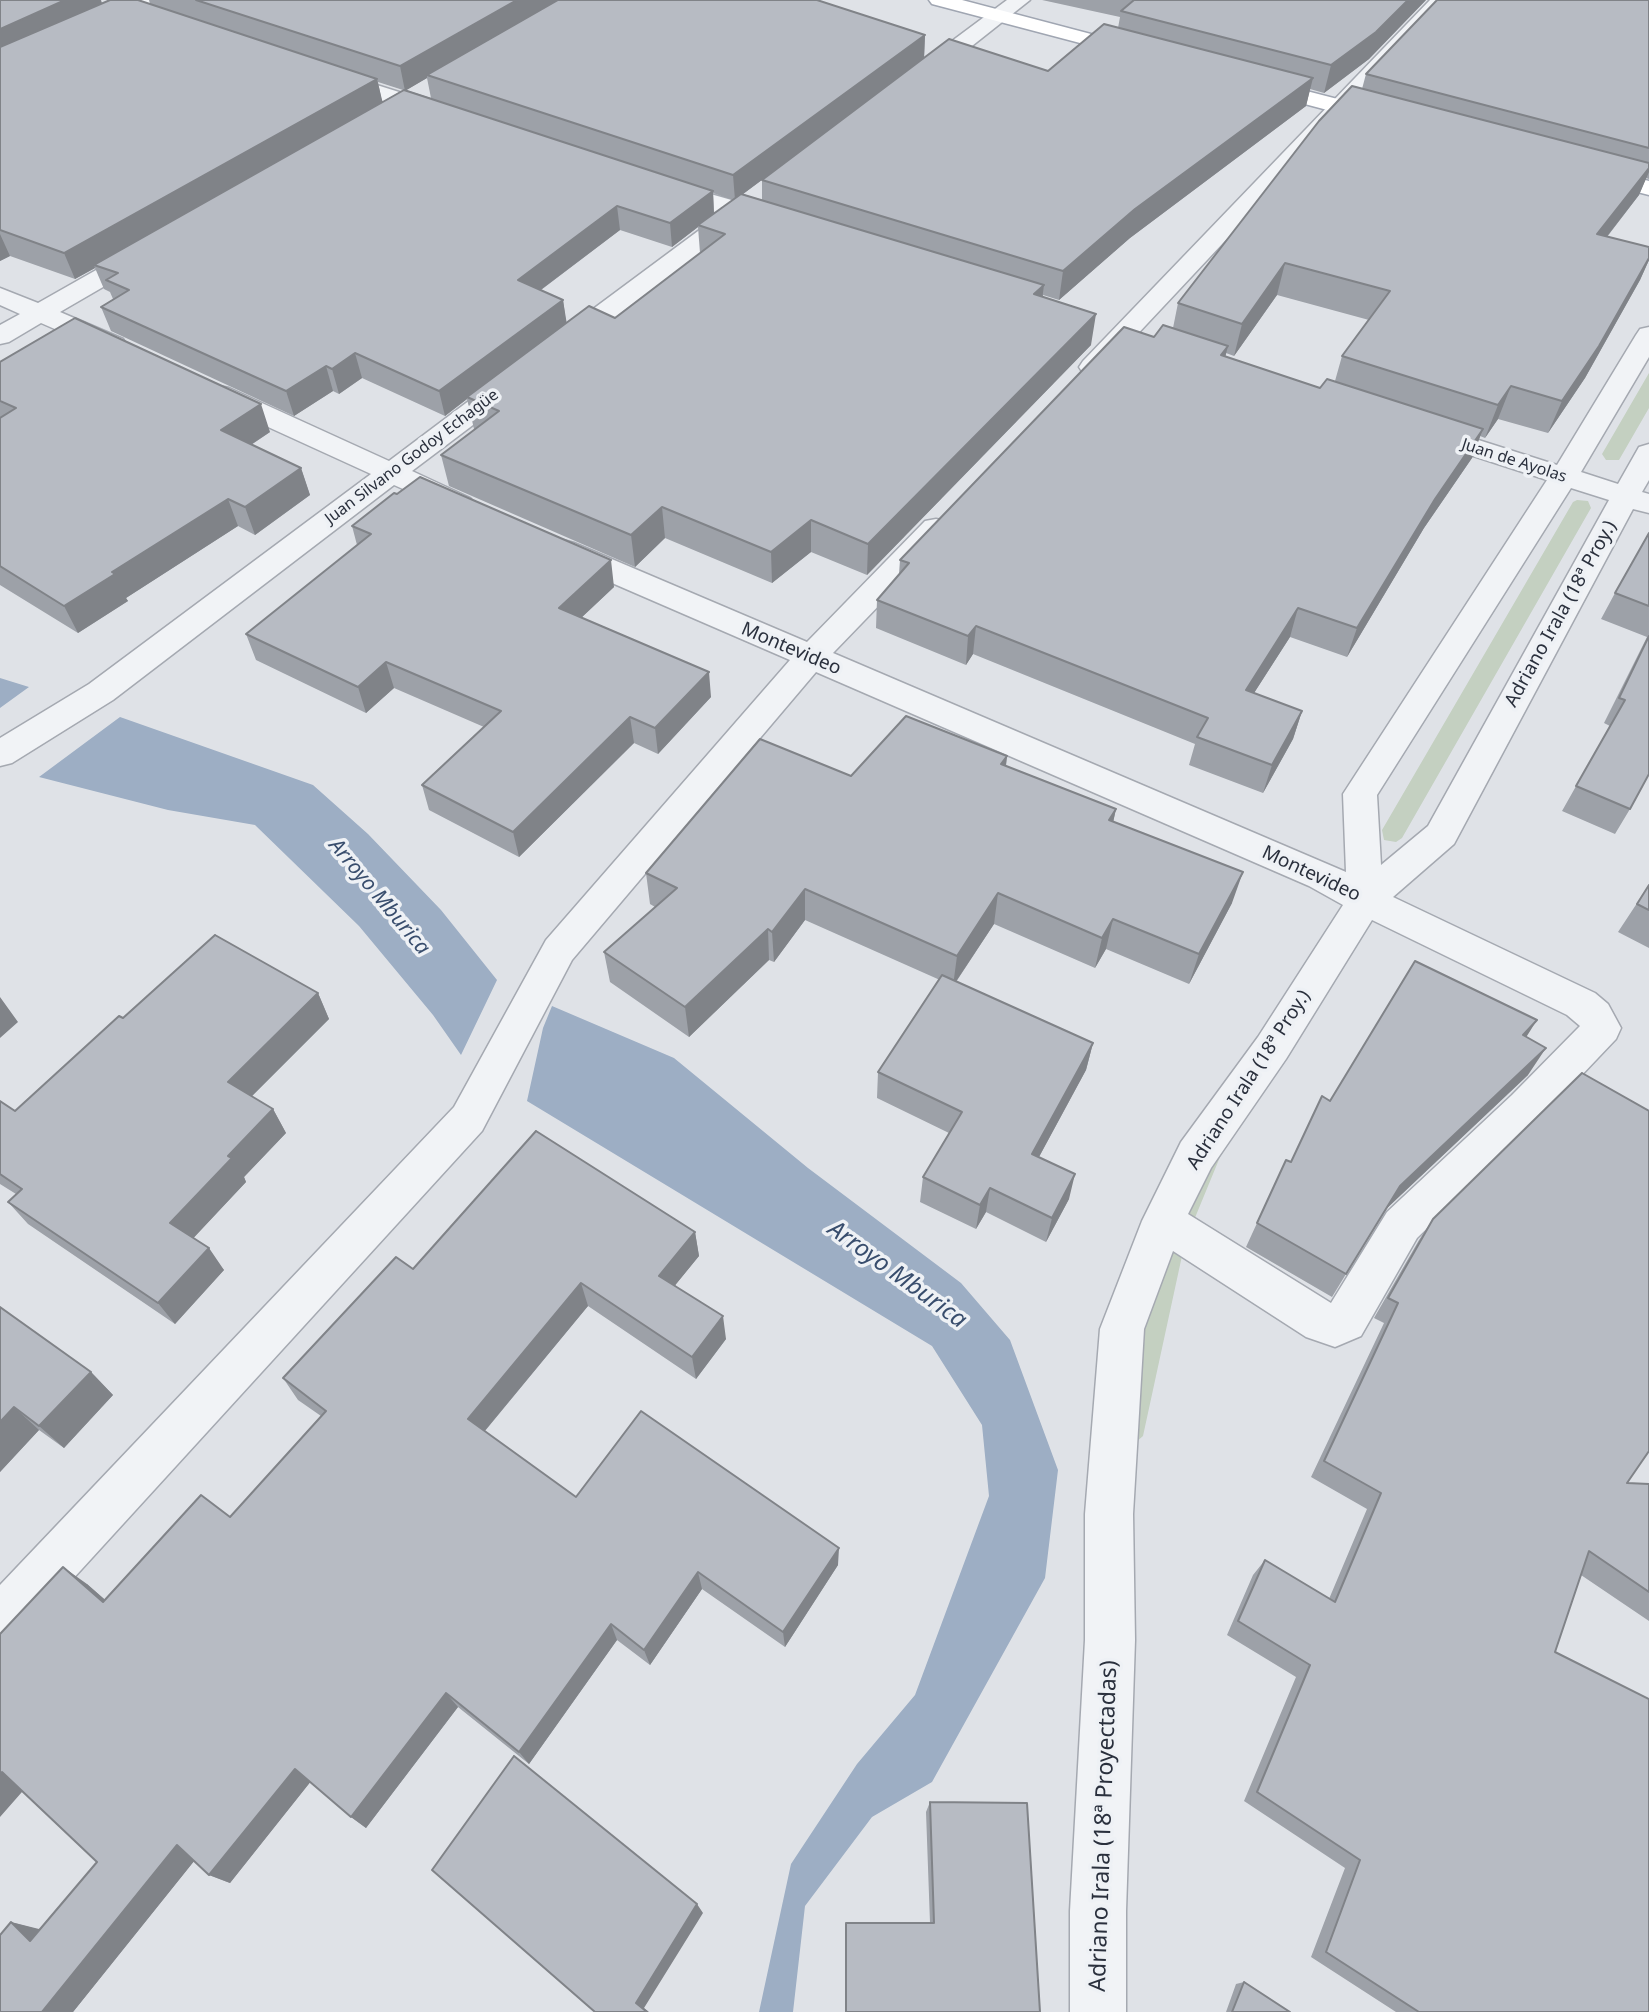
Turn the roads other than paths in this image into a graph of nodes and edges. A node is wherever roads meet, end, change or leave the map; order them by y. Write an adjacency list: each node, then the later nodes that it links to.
1 (102, 0): 5 (street)
2 (939, 0): 6 (main road)
3 (1020, 0): 6 (street)
4 (1441, 0): 14 (street)
5 (144, 9): 9 (street)
6 (999, 16): 7 (main road); 12 (street)
7 (1156, 58)
8 (301, 66): 13 (street)
9 (0, 69)
10 (1235, 78): 14 (main road)
11 (430, 88): 13 (street)
12 (901, 89)
13 (407, 102): 15 (street); 16 (street)
14 (1340, 106): 17 (main road); 31 (street)
15 (383, 115)
16 (460, 119)
17 (1407, 124)
18 (1568, 167): 20 (main road)
19 (645, 181): 22 (street)
20 (1649, 188)
21 (760, 196): 22 (street, Juan Silvano Godoy Echagüe)
22 (738, 212): 23 (street); 34 (street, Juan Silvano Godoy Echagüe)
23 (792, 229)
24 (160, 244): 26 (street)
25 (0, 296): 26 (street)
26 (42, 312): 28 (street); 29 (street)
27 (1649, 335): 35 (street)
28 (0, 336)
29 (142, 358)
30 (191, 381): 34 (street)
31 (1078, 381)
32 (1404, 424): 35 (street, Juan de Ayolas)
33 (1649, 453): 36 (street, Adriano Irala (18ª Proy.))
34 (390, 474): 38 (street); 41 (street, Juan Silvano Godoy Echagüe)
35 (1564, 477): 36 (street, Juan de Ayolas); 42 (street)
36 (1637, 500): 42 (street, Adriano Irala (18ª Proy.))
37 (954, 510): 40 (street)
38 (492, 519)
39 (530, 535): 40 (street, Montevideo)
40 (810, 658): 42 (street, Montevideo); 44 (street)
41 (10, 747)
42 (1365, 900): 43 (street, Adriano Irala (18ª Proy.)); 43 (street, Montevideo)
43 (1163, 1221): 45 (street, Adriano Irala (18ª Proy.))
44 (0, 1620)
45 (1110, 1640): 46 (street, Adriano Irala (18ª Proyectadas))
46 (1098, 2012)

